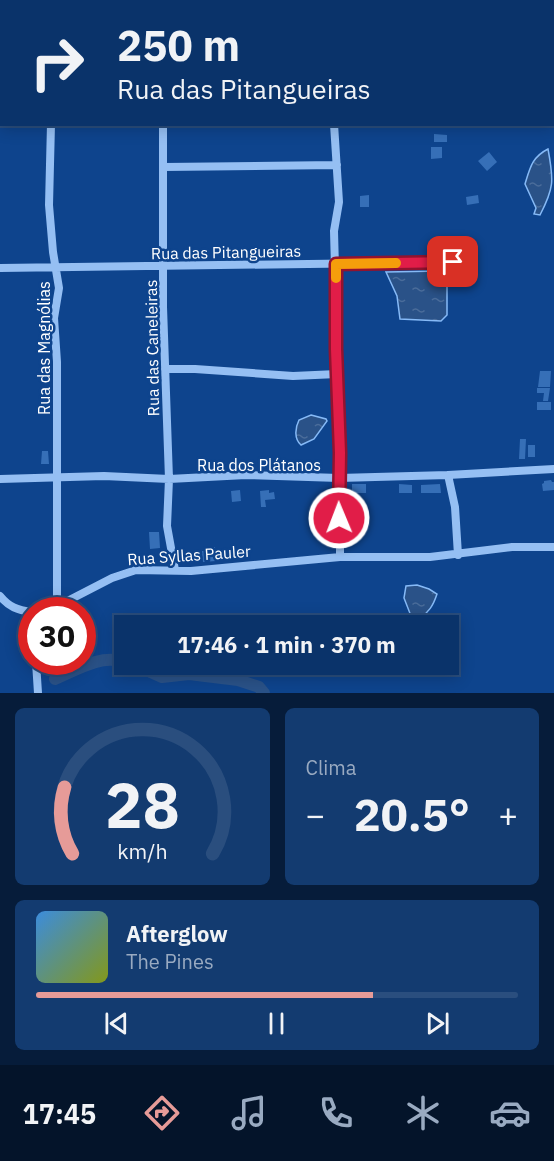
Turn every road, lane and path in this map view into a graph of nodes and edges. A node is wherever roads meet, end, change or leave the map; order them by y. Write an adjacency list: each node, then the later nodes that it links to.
1 (51, 126): 8 (street, Rua das Magnólias)
2 (163, 126): 5 (street, Rua das Caneleiras)
3 (334, 126): 4 (street)
4 (337, 165): 5 (street); 7 (street)
5 (164, 167): 10 (street, Rua das Caneleiras)
6 (453, 262): 7 (street, Rua das Pitangueiras)
7 (336, 264): 10 (street, Rua das Pitangueiras); 12 (street)
8 (56, 266): 9 (street, Rua das Pitangueiras); 10 (street, Rua das Pitangueiras); 15 (street, Rua das Magnólias)
9 (0, 267)
10 (164, 267): 11 (street, Rua das Caneleiras)
11 (165, 369): 12 (street); 18 (street, Rua das Caneleiras)
12 (337, 374): 16 (street)
13 (554, 469): 14 (street, Rua dos Plátanos)
14 (448, 476): 16 (street, Rua dos Plátanos); 20 (street)
15 (57, 477): 17 (street, Rua dos Plátanos); 18 (street, Rua dos Plátanos); 24 (street, Rua das Magnólias)
16 (339, 478): 18 (street, Rua dos Plátanos); 21 (street)
17 (0, 479)
18 (169, 479): 22 (street, Rua das Caneleiras)
19 (554, 547): 20 (street, Rua Syllas Pauler)
20 (458, 555): 21 (street, Rua Syllas Pauler)
21 (340, 557): 22 (street, Rua Syllas Pauler)
22 (175, 570): 25 (street, Rua Syllas Pauler)
23 (0, 596): 26 (street)
24 (54, 597)
25 (77, 597)
26 (18, 610)
27 (37, 675): 28 (street)
28 (38, 693)

